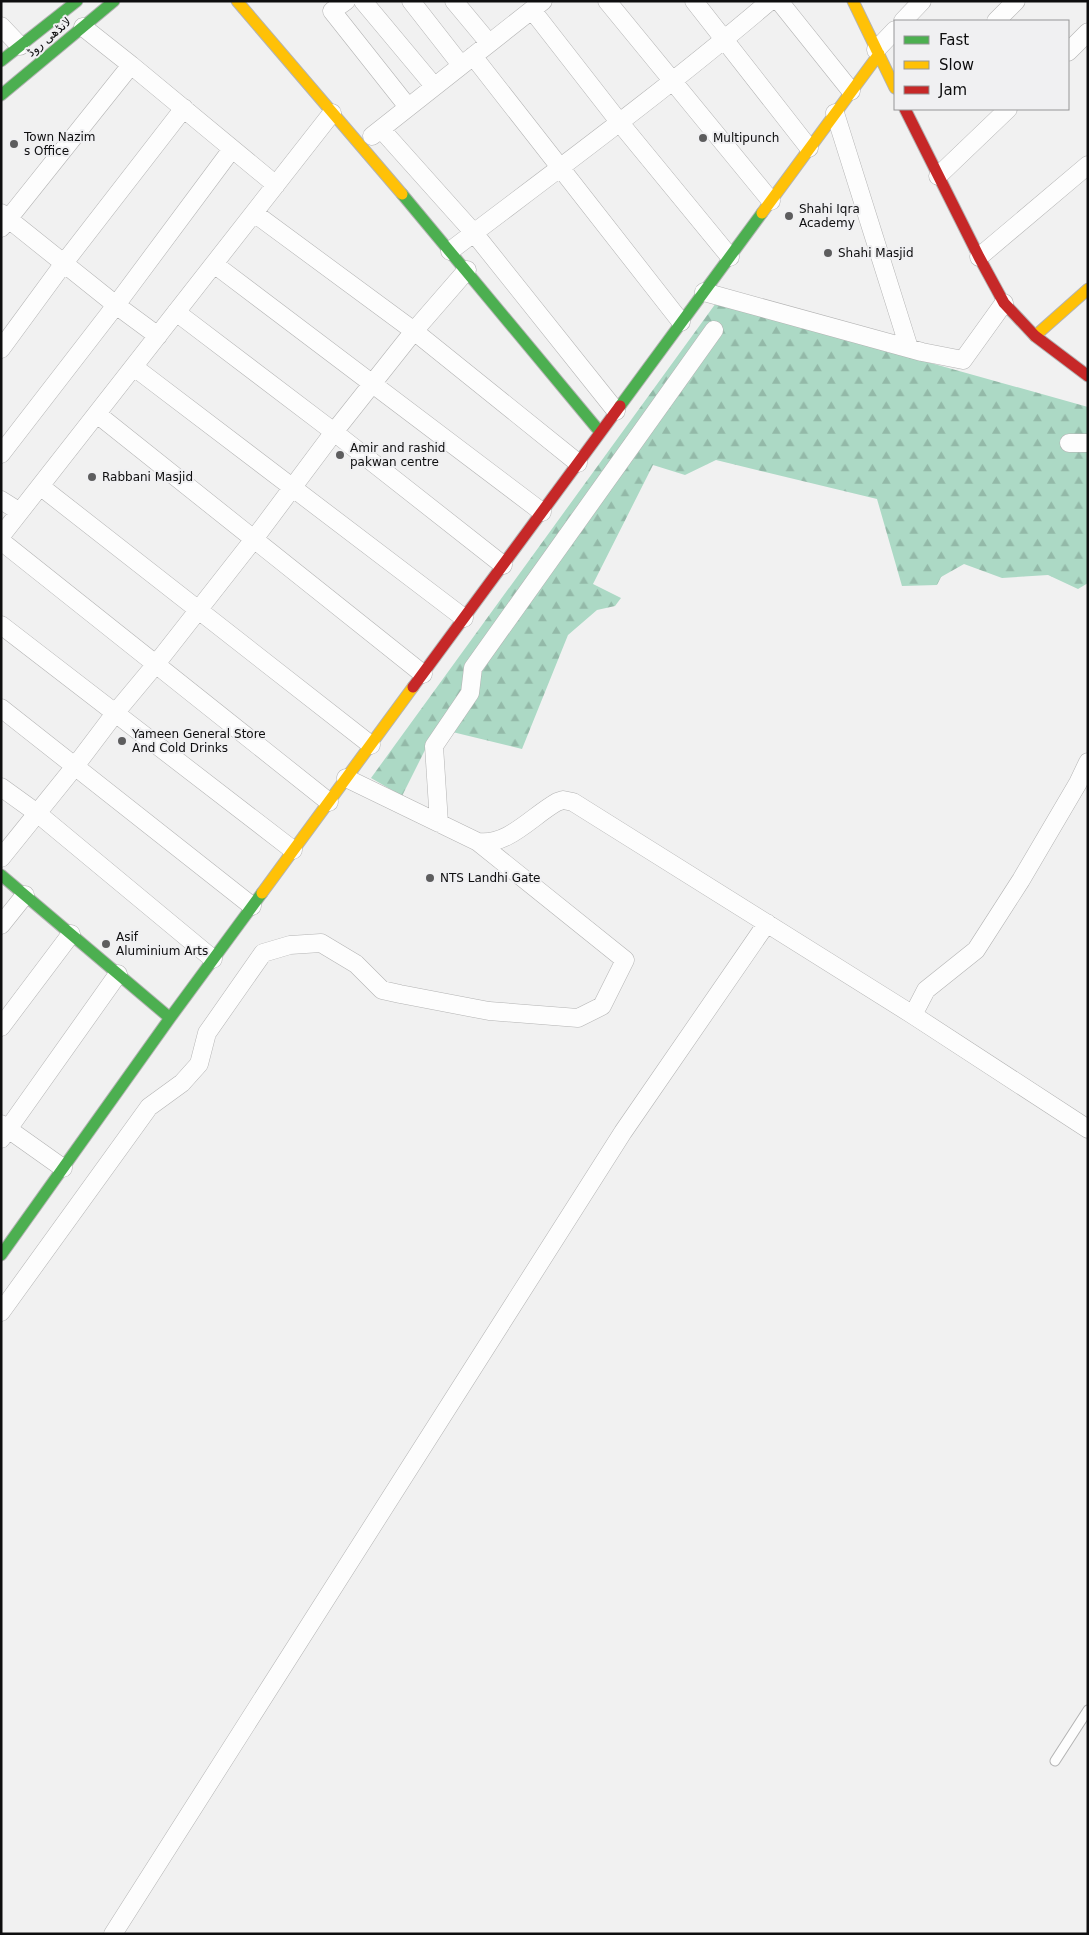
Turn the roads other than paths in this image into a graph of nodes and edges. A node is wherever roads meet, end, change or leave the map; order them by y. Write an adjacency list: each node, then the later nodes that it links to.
1 (114, 1): 19 (street, لانڈھی روڈ)
2 (237, 1): 39 (street)
3 (346, 1): 35 (street)
4 (363, 1): 31 (street)
5 (411, 1): 28 (street)
6 (454, 1): 23 (street)
7 (606, 1): 30 (street)
8 (694, 1): 22 (street)
9 (770, 1): 22 (street)
10 (779, 1): 33 (street)
11 (853, 1): 26 (street)
12 (922, 1): 16 (street)
13 (1016, 1): 17 (street)
14 (71, 3): 24 (street, لانڈھی روڈ)
15 (537, 5): 23 (street); 41 (street)
16 (904, 20)
17 (997, 20)
18 (1, 26): 24 (street)
19 (83, 27): 29 (street); 34 (street, لانڈھی روڈ)
20 (894, 31): 26 (street)
21 (1088, 32): 25 (street)
22 (725, 40): 30 (street); 44 (street)
23 (489, 43): 28 (street)
24 (20, 46): 27 (street, لانڈھی روڈ)
25 (1069, 51)
26 (877, 52): 32 (street); 33 (street)
27 (1, 61)
28 (467, 61): 31 (street); 47 (street)
29 (131, 65): 36 (street); 52 (street)
30 (673, 81): 41 (street); 50 (street)
31 (434, 86): 35 (street)
32 (894, 86)
33 (851, 91): 40 (street)
34 (1, 95)
35 (408, 107): 42 (street)
36 (184, 108): 45 (street); 57 (street)
37 (908, 110): 48 (street)
38 (1007, 110): 48 (street)
39 (332, 113): 43 (street); 49 (street)
40 (835, 113): 44 (street); 70 (street)
41 (620, 123): 47 (street); 55 (street)
42 (381, 129): 43 (street); 53 (street)
43 (360, 145): 54 (street)
44 (809, 148): 50 (street)
45 (232, 149): 49 (street); 63 (street)
46 (1088, 165): 56 (street)
47 (561, 168): 53 (street); 65 (street)
48 (938, 176): 56 (street)
49 (276, 185): 51 (street)
50 (771, 201): 55 (street)
51 (254, 213): 58 (street); 67 (street)
52 (3, 220): 57 (street)
53 (474, 233): 54 (street); 75 (street)
54 (450, 251): 59 (street)
55 (730, 257): 61 (street)
56 (979, 257): 62 (street)
57 (64, 263): 63 (street); 71 (street)
58 (214, 264): 64 (street); 74 (street)
59 (467, 270): 67 (street); 78 (street)
60 (1088, 289): 69 (street)
61 (704, 292): 65 (street); 70 (street)
62 (1004, 303): 69 (street); 70 (street)
63 (116, 305): 68 (street); 81 (street)
64 (176, 312): 68 (street); 77 (street)
65 (681, 322): 75 (street)
66 (714, 330): 106 (street)
67 (414, 331): 74 (street); 82 (street)
68 (158, 336): 72 (street)
69 (1035, 336): 73 (street)
70 (909, 348)
71 (1, 349)
72 (134, 367): 76 (street); 84 (street)
73 (1088, 376)
74 (373, 385): 77 (street); 87 (street)
75 (616, 411): 78 (street)
76 (97, 414): 83 (street); 89 (street)
77 (334, 432): 84 (street); 91 (street)
78 (600, 432): 82 (street)
79 (1069, 443): 80 (street)
80 (1088, 443)
81 (1, 454)
82 (578, 462): 87 (street)
83 (40, 486): 86 (street); 92 (street)
84 (292, 488): 89 (street); 93 (street)
85 (1, 500): 86 (street)
86 (20, 512): 88 (street)
87 (542, 512): 91 (street)
88 (1, 536)
89 (254, 539): 92 (street); 96 (street)
90 (1, 540): 95 (street)
91 (503, 565): 93 (street)
92 (198, 610): 95 (street); 99 (street)
93 (464, 618): 96 (street)
94 (1, 625): 98 (street)
95 (156, 664): 98 (street); 104 (street)
96 (423, 674): 99 (street)
97 (1, 708): 101 (street)
98 (116, 712): 101 (street); 108 (street)
99 (371, 745): 102 (street)
100 (1088, 762): 118 (street)
101 (76, 765): 105 (street); 112 (street)
102 (346, 778): 104 (street); 106 (street)
103 (1, 786): 105 (street)
104 (329, 802): 108 (street)
105 (37, 813): 109 (street); 116 (street)
106 (439, 823): 107 (street)
107 (478, 842): 113 (street); 125 (street)
108 (293, 850): 112 (street)
109 (1, 858)
110 (1, 875): 111 (street)
111 (25, 895): 114 (street); 115 (street)
112 (252, 906): 116 (street)
113 (767, 924): 118 (street); 128 (street)
114 (1, 925)
115 (70, 934): 117 (street); 120 (street)
116 (213, 959): 119 (street)
117 (118, 974): 119 (street); 122 (street)
118 (913, 1015): 121 (street)
119 (170, 1018): 123 (street)
120 (1, 1027)
121 (1088, 1129)
122 (4, 1131): 123 (street)
123 (63, 1168): 124 (street)
124 (1, 1254)
125 (1, 1312)
126 (1088, 1710): 127 (lane)
127 (1055, 1761)
128 (113, 1934)

